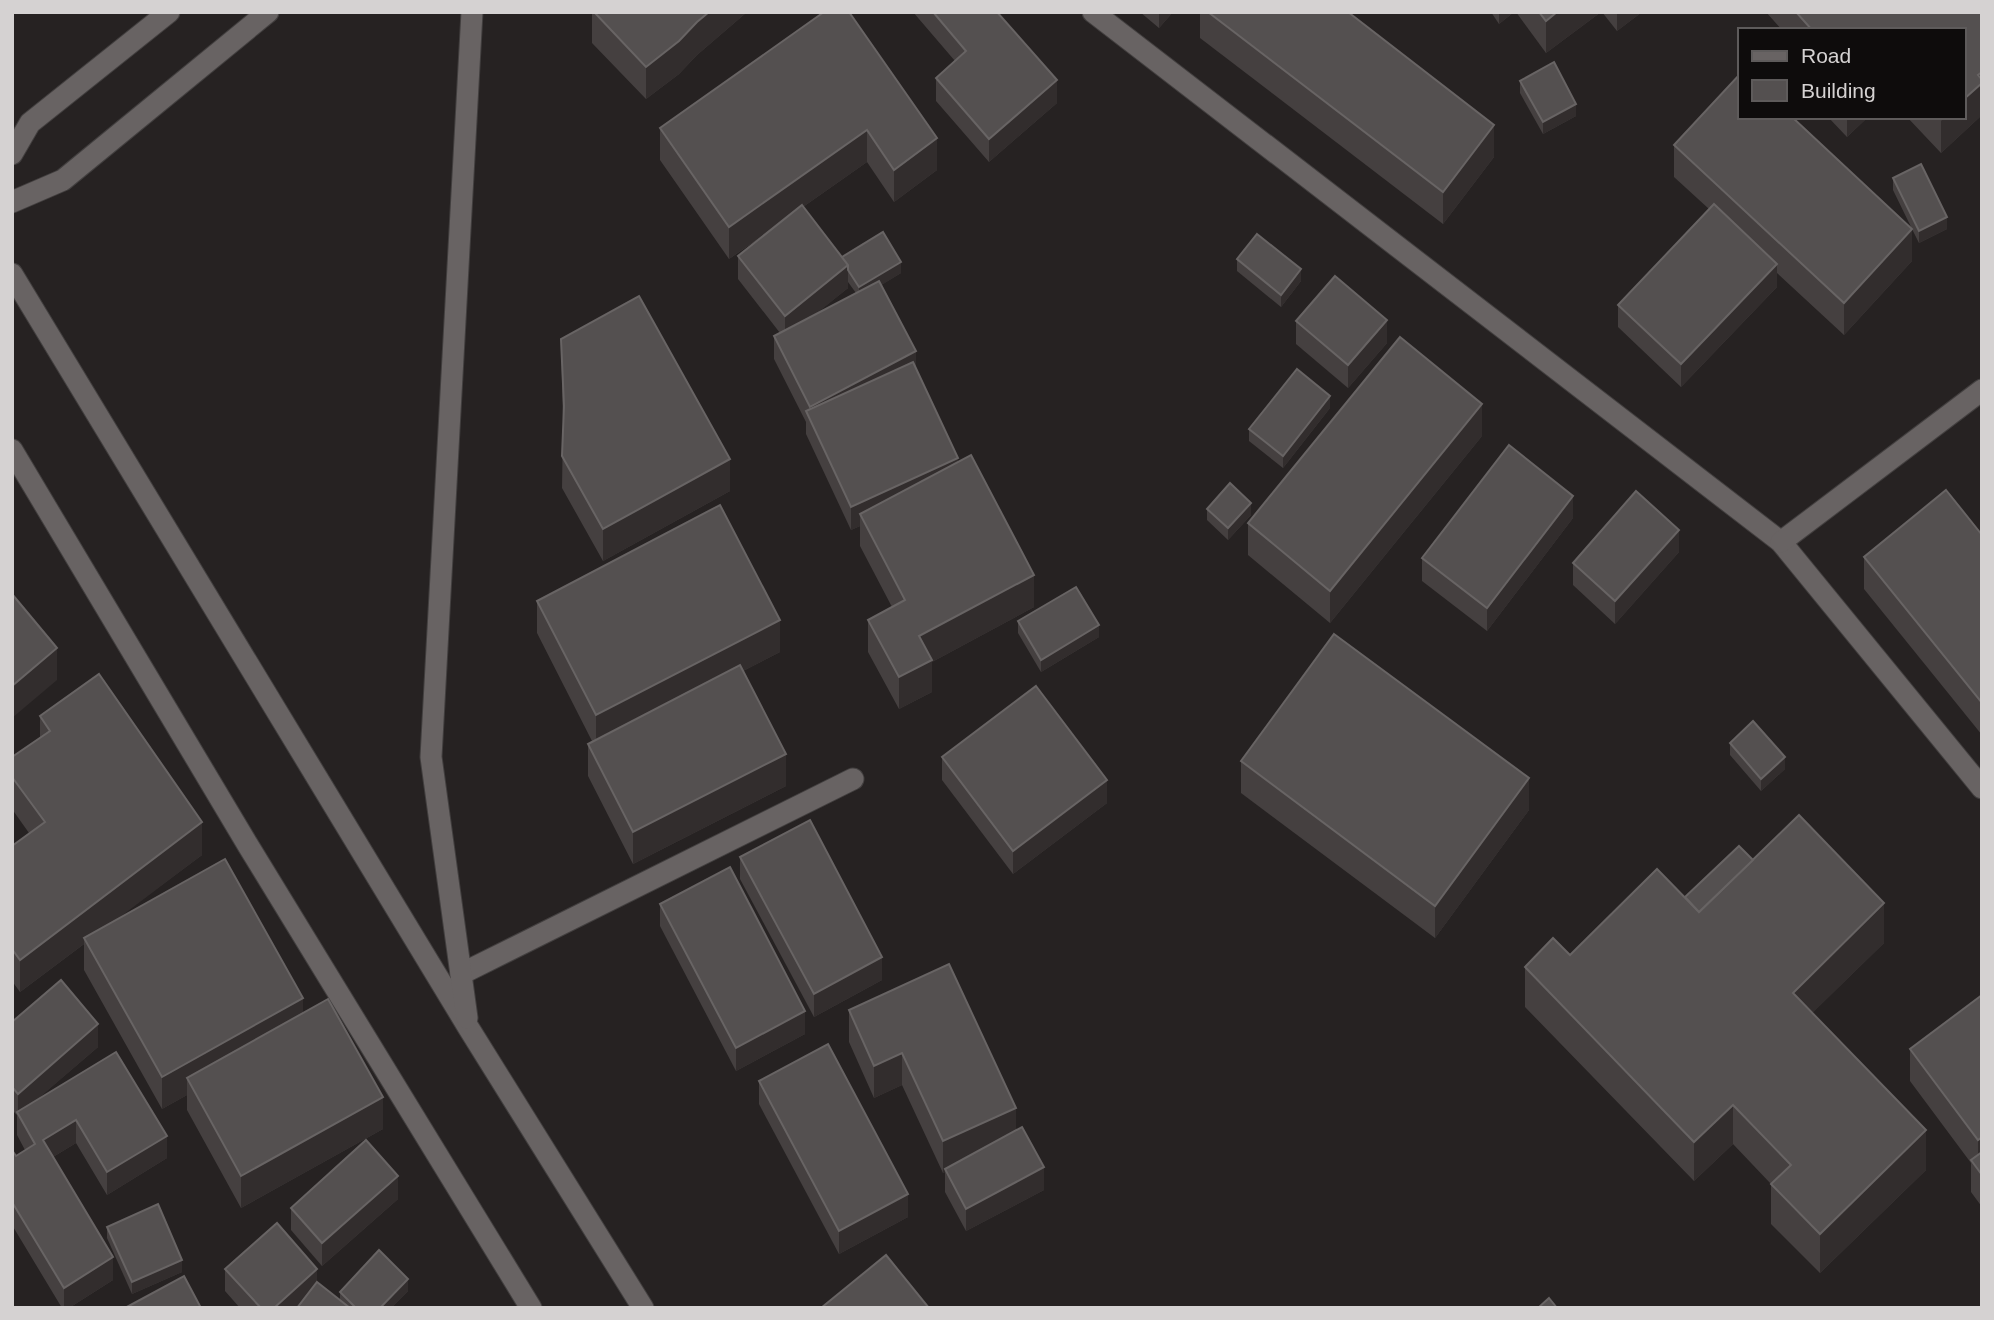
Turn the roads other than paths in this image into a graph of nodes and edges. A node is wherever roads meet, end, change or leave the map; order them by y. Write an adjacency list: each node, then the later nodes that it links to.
1 (169, 12): 5 (main road)
2 (268, 12): 6 (main road)
3 (472, 12): 13 (main road)
4 (1093, 12): 10 (main road)
5 (12, 155)
6 (12, 202)
7 (12, 274): 14 (main road)
8 (1982, 390): 10 (main road)
9 (12, 450): 15 (main road)
10 (1781, 542): 12 (main road)
11 (853, 779): 13 (main road)
12 (1982, 788)
13 (461, 974): 14 (main road)
14 (468, 1027): 16 (main road)
15 (531, 1308)
16 (643, 1308)

